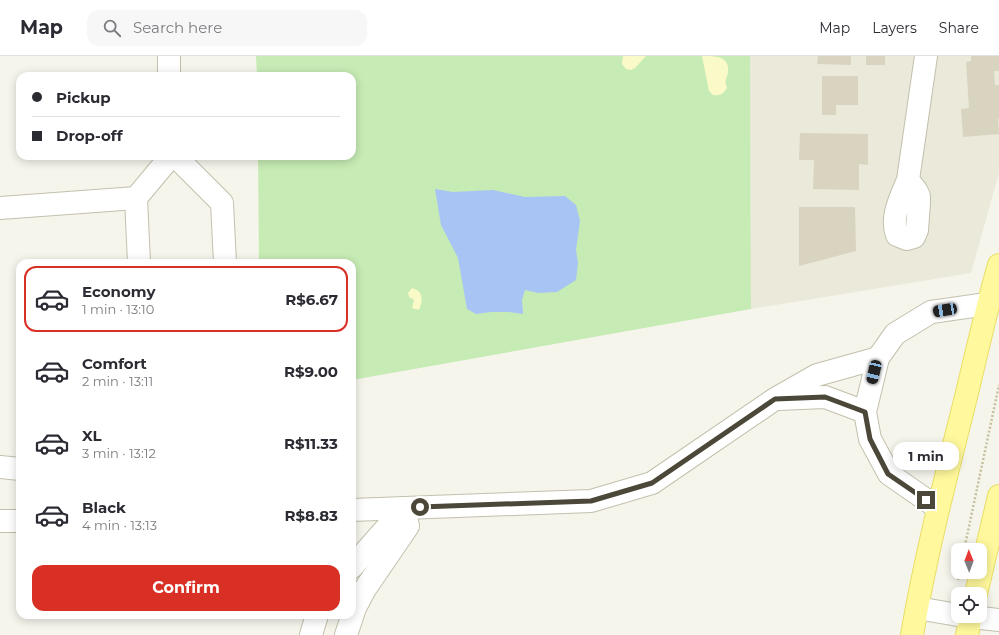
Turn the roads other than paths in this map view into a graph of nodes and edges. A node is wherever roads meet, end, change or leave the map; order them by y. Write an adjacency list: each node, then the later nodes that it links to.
1 (169, 56): 3 (street)
2 (926, 56): 6 (street)
3 (170, 72)
4 (168, 160): 7 (street)
5 (179, 160): 10 (street)
6 (908, 180)
7 (136, 198): 8 (street); 9 (street)
8 (0, 208)
9 (139, 259)
10 (225, 259)
11 (999, 265): 12 (main road)
12 (988, 304): 13 (street); 20 (main road)
13 (878, 358): 14 (street); 15 (street)
14 (775, 399): 15 (street); 19 (street)
15 (865, 412): 20 (street)
16 (0, 467): 17 (street)
17 (16, 469)
18 (999, 496): 25 (main road)
19 (404, 508): 21 (street); 24 (street); 26 (street)
20 (938, 508): 27 (main road)
21 (356, 510)
22 (0, 521): 23 (street)
23 (16, 521)
24 (356, 562)
25 (967, 587)
26 (356, 608)
27 (917, 608): 28 (street); 35 (main road)
28 (951, 616)
29 (316, 619): 33 (street)
30 (352, 619): 34 (street)
31 (987, 620): 32 (street)
32 (999, 620)
33 (311, 635)
34 (346, 635)
35 (912, 635)

